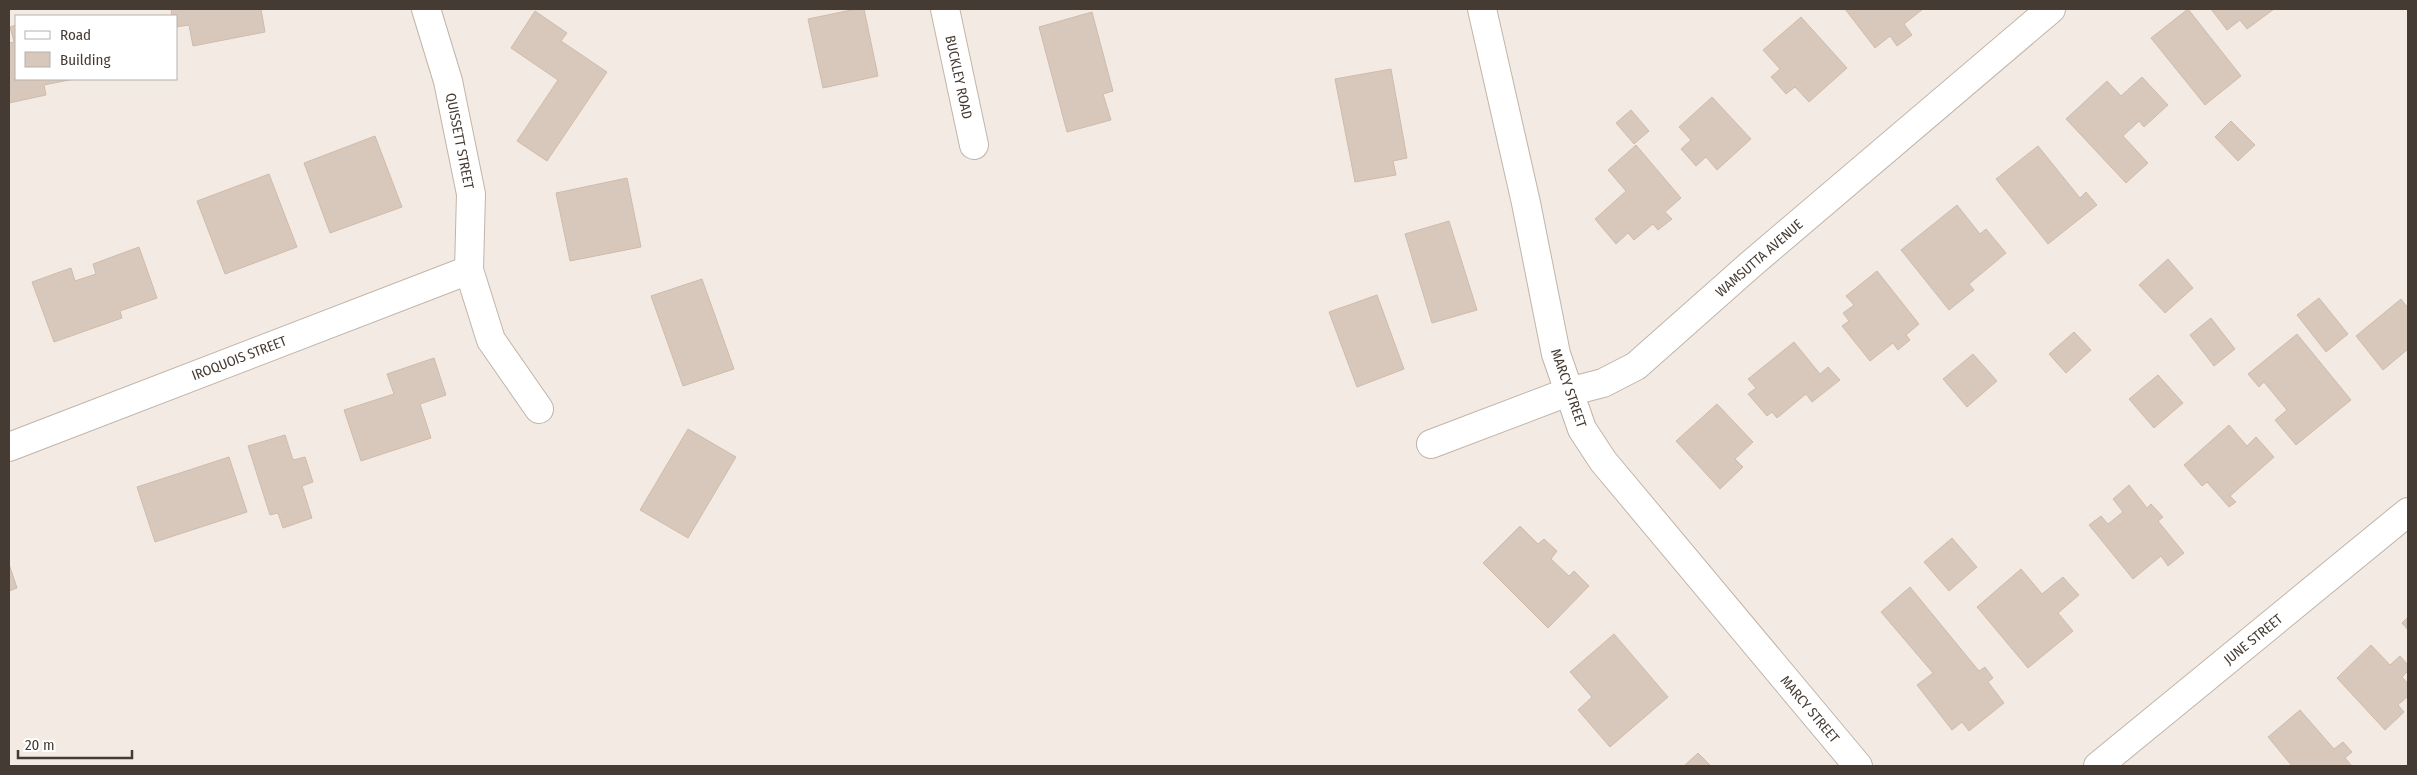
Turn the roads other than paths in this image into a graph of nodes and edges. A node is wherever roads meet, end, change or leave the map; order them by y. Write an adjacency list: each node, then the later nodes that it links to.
1 (426, 9): 6 (street, QUISSETT STREET)
2 (945, 9): 5 (street, BUCKLEY ROAD)
3 (1482, 9): 7 (street, MARCY STREET)
4 (2051, 9): 7 (street, WAMSUTTA AVENUE)
5 (974, 144)
6 (469, 270): 8 (street, QUISSETT STREET); 10 (street, IROQUOIS STREET)
7 (1568, 392): 9 (street, WAMSUTTA AVENUE); 12 (street, MARCY STREET)
8 (538, 409)
9 (1431, 444)
10 (9, 447)
11 (2408, 512): 13 (street, JUNE STREET)
12 (1858, 766)
13 (2098, 766)

